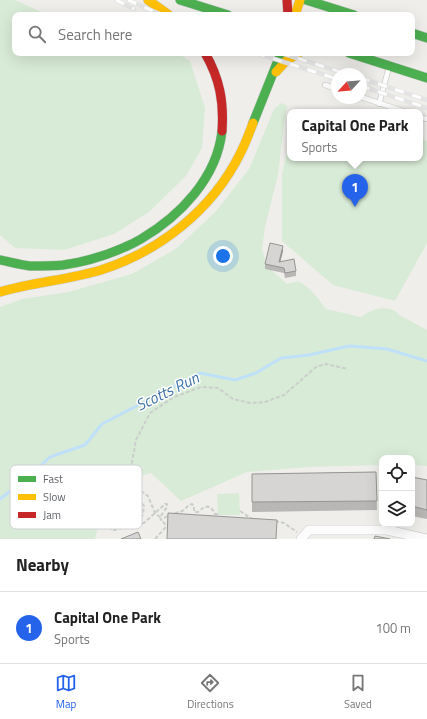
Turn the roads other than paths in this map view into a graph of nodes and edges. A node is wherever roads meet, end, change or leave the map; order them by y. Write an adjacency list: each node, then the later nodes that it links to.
1 (148, 0): 6 (main road)
2 (180, 0): 7 (main road)
3 (287, 0): 8 (main road)
4 (300, 0): 9 (main road)
5 (306, 0): 10 (main road)
6 (165, 12)
7 (218, 12)
8 (288, 12)
9 (296, 12)
10 (344, 12)
11 (415, 34): 12 (main road)
12 (427, 38)
13 (207, 56): 25 (main road)
14 (280, 56): 19 (main road)
15 (292, 56): 19 (main road)
16 (358, 56): 17 (main road)
17 (389, 66): 18 (main road); 23 (lane)
18 (427, 78)
19 (269, 82): 26 (main road)
20 (325, 85): 21 (lane)
21 (331, 87)
22 (367, 99): 23 (lane)
23 (379, 104): 24 (lane)
24 (396, 109)
25 (0, 260)
26 (0, 292)
27 (301, 538): 28 (street)
28 (427, 539)

